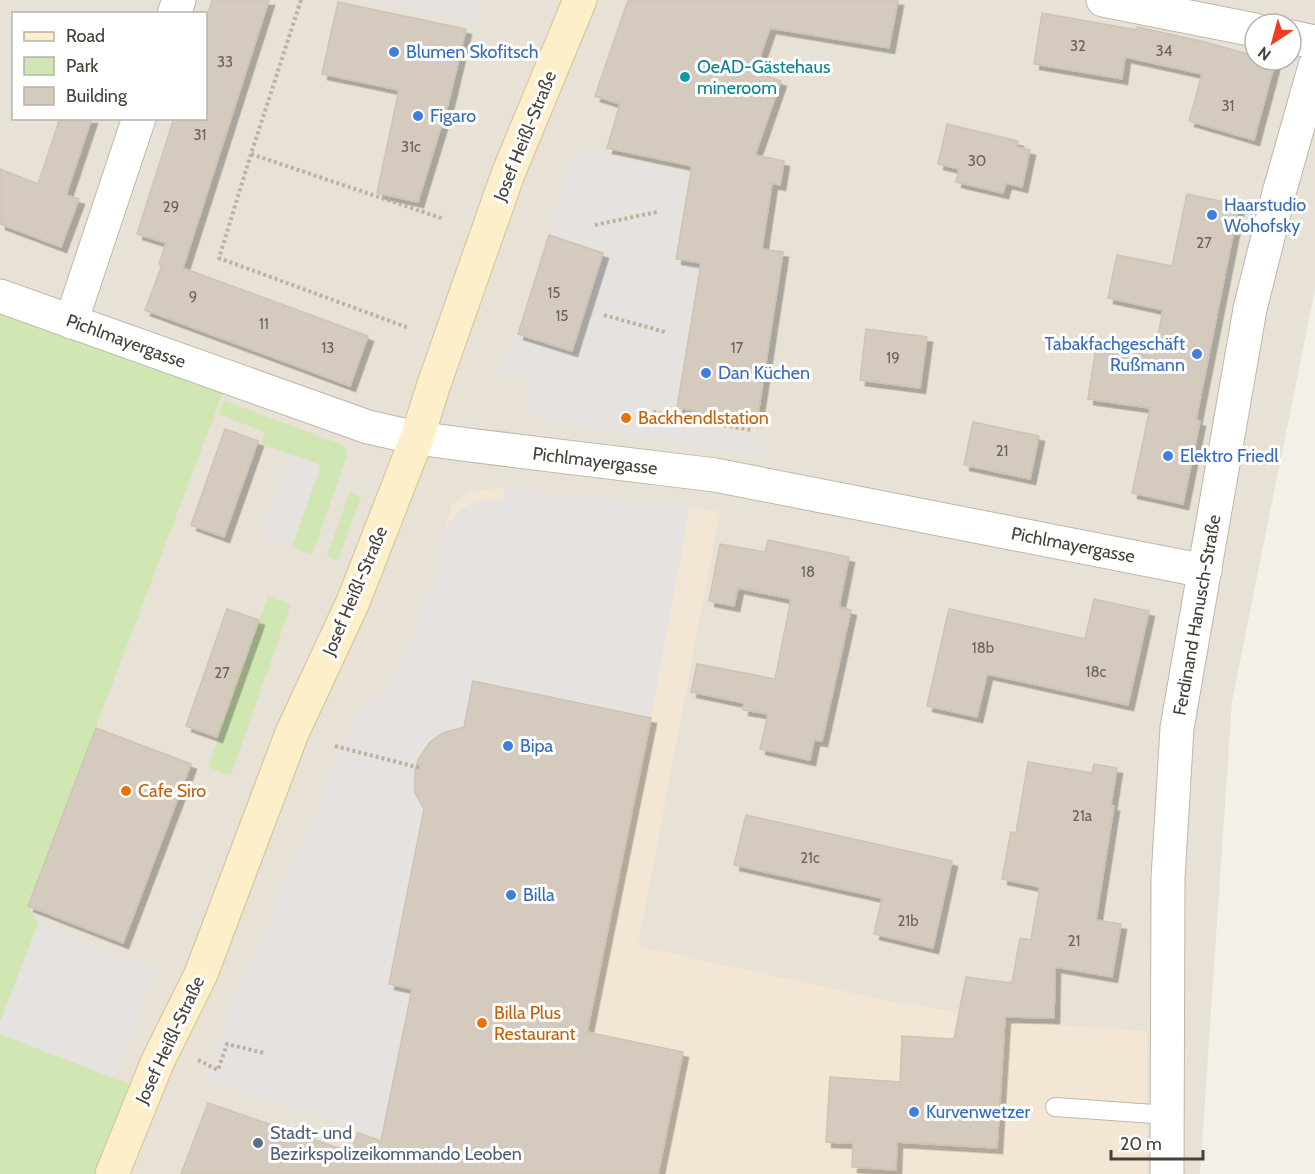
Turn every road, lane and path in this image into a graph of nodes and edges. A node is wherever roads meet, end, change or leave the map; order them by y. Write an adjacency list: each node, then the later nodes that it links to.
1 (301, 0): 7 (path)
2 (580, 0): 18 (main road, Josef Heißl-Straße)
3 (1103, 0): 4 (street)
4 (1243, 28)
5 (1315, 66): 19 (street, Ferdinand Hanusch-Straße)
6 (138, 120): 13 (street)
7 (252, 154): 9 (path); 14 (path)
8 (657, 212): 10 (path)
9 (444, 219)
10 (596, 225)
11 (0, 296): 13 (street, Pichlmayergasse)
12 (604, 315): 15 (path)
13 (71, 322): 18 (street, Pichlmayergasse)
14 (409, 328)
15 (665, 332)
16 (653, 412): 17 (path)
17 (752, 430)
18 (417, 438): 19 (street, Pichlmayergasse); 26 (main road, Josef Heißl-Straße)
19 (1205, 571): 25 (street, Ferdinand Hanusch-Straße)
20 (335, 746): 21 (path)
21 (420, 768)
22 (264, 1053): 23 (path)
23 (198, 1060)
24 (1055, 1107): 25 (lane)
25 (1167, 1115): 27 (street, Ferdinand Hanusch-Straße)
26 (112, 1174)
27 (1167, 1174)

